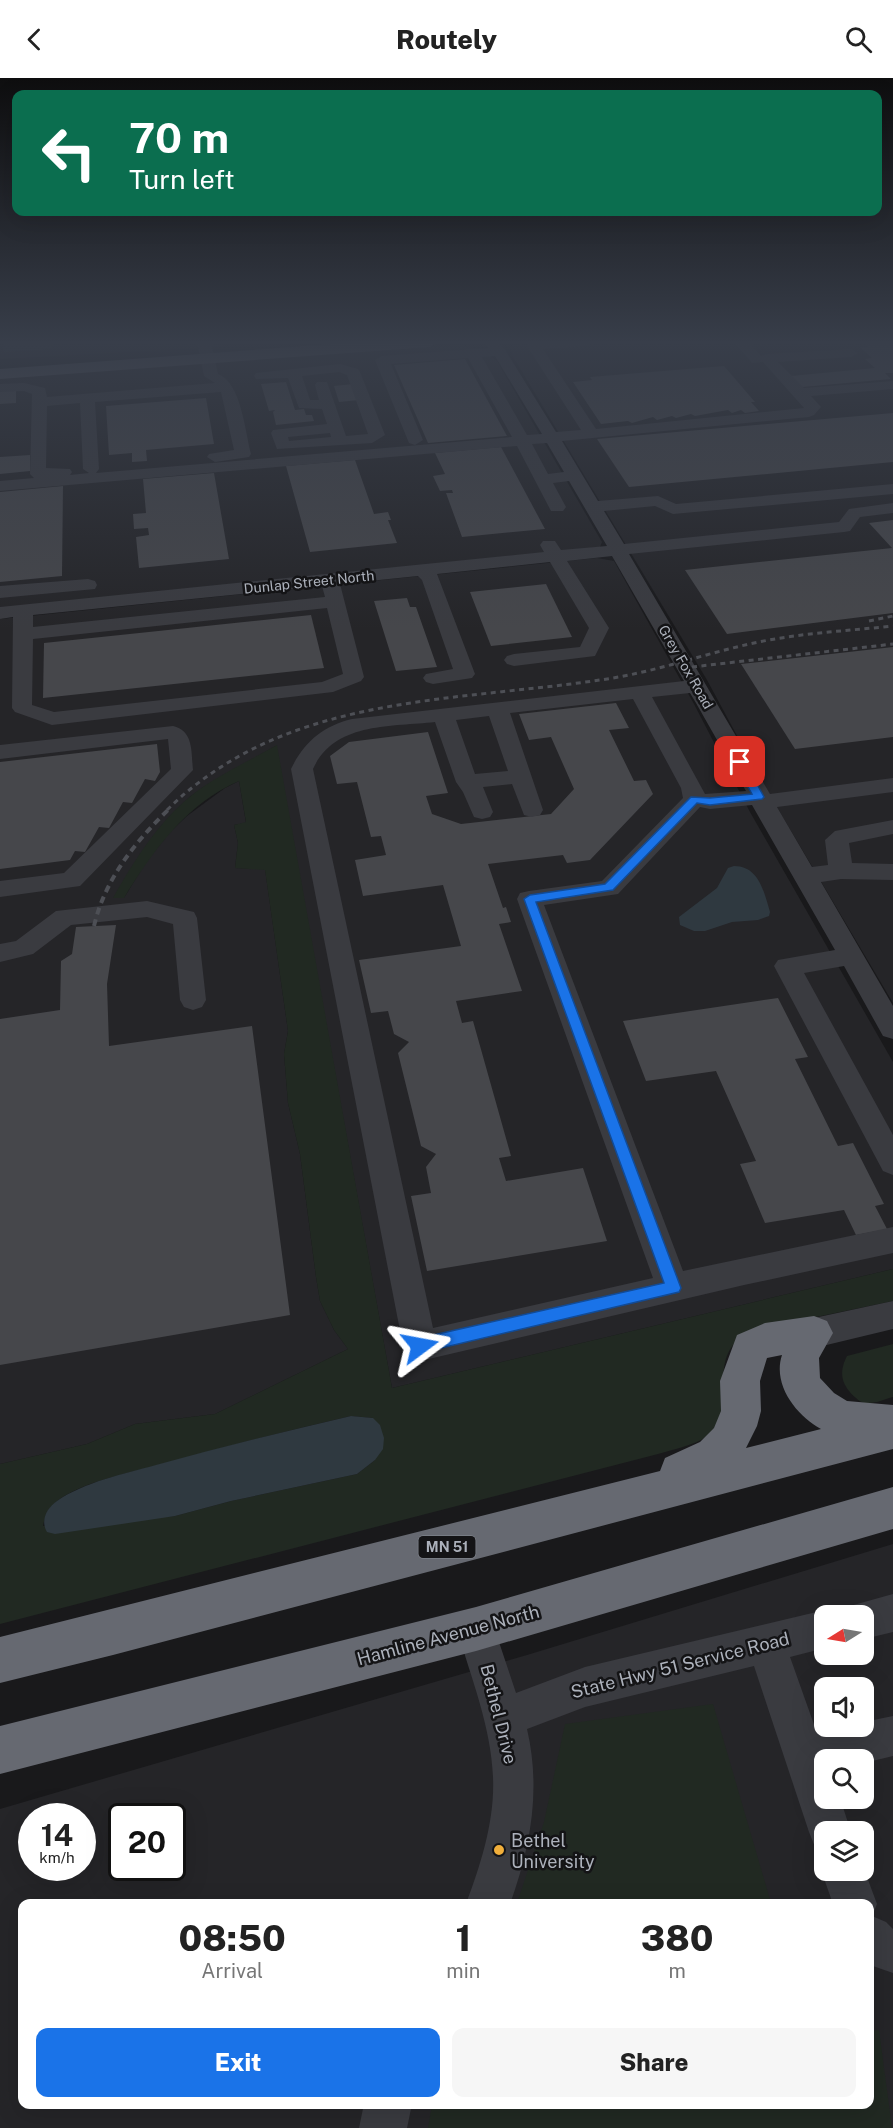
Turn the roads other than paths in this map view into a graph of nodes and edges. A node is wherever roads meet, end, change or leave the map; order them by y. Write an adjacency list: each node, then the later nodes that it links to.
1 (551, 437): 9 (street, Grey Fox Road)
2 (39, 438): 8 (street)
3 (89, 438): 7 (street)
4 (238, 438): 7 (street)
5 (544, 438): 6 (street)
6 (520, 440): 11 (street); 12 (street)
7 (91, 469): 8 (street)
8 (38, 474): 10 (street)
9 (574, 476): 11 (street); 15 (street, Grey Fox Road)
10 (0, 477)
11 (543, 479): 14 (street)
12 (0, 486)
13 (893, 489): 15 (street)
14 (557, 507)
15 (592, 507): 17 (street, Grey Fox Road)
16 (893, 508): 17 (street, Dunlap Street North)
17 (618, 551): 18 (street, Dunlap Street North); 30 (street, Grey Fox Road)
18 (558, 557): 19 (street, Dunlap Street North); 20 (street); 28 (street)
19 (424, 571): 21 (street, Dunlap Street North); 29 (street)
20 (184, 576)
21 (330, 580): 24 (street); 25 (street, Dunlap Street North)
22 (103, 583): 23 (street)
23 (0, 592)
24 (336, 601): 27 (street); 27 (street)
25 (23, 611): 26 (street, Dunlap Street North); 27 (street)
26 (0, 613)
27 (23, 634)
28 (514, 660)
29 (433, 678)
30 (697, 686): 31 (street); 38 (street, Grey Fox Road)
31 (639, 692): 32 (street); 39 (street)
32 (497, 707): 33 (street); 35 (street)
33 (443, 714): 36 (street); 54 (street)
34 (0, 752): 46 (street)
35 (519, 776): 36 (street); 40 (street)
36 (467, 782): 41 (street)
37 (893, 785): 38 (street)
38 (757, 793): 39 (street); 45 (street, Grey Fox Road)
39 (693, 794): 54 (street)
40 (532, 810)
41 (482, 812)
42 (893, 827): 43 (street)
43 (841, 871): 44 (street); 45 (street)
44 (893, 872)
45 (805, 876): 48 (street, Grey Fox Road)
46 (0, 889)
47 (0, 953): 50 (street)
48 (851, 956): 49 (street, Grey Fox Road); 52 (street)
49 (882, 993): 51 (street, Grey Fox Road)
50 (193, 1000)
51 (893, 1029)
52 (893, 1163)
53 (893, 1240): 54 (street)
54 (673, 1288)
55 (893, 1315): 56 (street)
56 (814, 1333): 57 (highway); 59 (highway)
57 (893, 1422)
58 (893, 1430): 59 (highway, MN 51)
59 (609, 1505): 66 (highway, MN 51)
60 (893, 1508): 63 (highway, Hamline Avenue North)
61 (893, 1613): 62 (street)
62 (874, 1618)
63 (476, 1629): 67 (street, Bethel Drive); 69 (highway, Hamline Avenue North)
64 (814, 1632): 65 (street, State Hwy 51 Service Road)
65 (766, 1643): 67 (street, State Hwy 51 Service Road); 70 (street)
66 (0, 1660)
67 (503, 1718): 73 (street, Bethel Drive)
68 (893, 1736): 70 (street)
69 (0, 1750)
70 (804, 1757): 71 (street)
71 (826, 1821)
72 (847, 1881): 74 (street)
73 (490, 1899)
74 (853, 1899)
75 (874, 1942): 76 (street)
76 (893, 1951)
77 (387, 2109): 78 (street)
78 (382, 2128)

